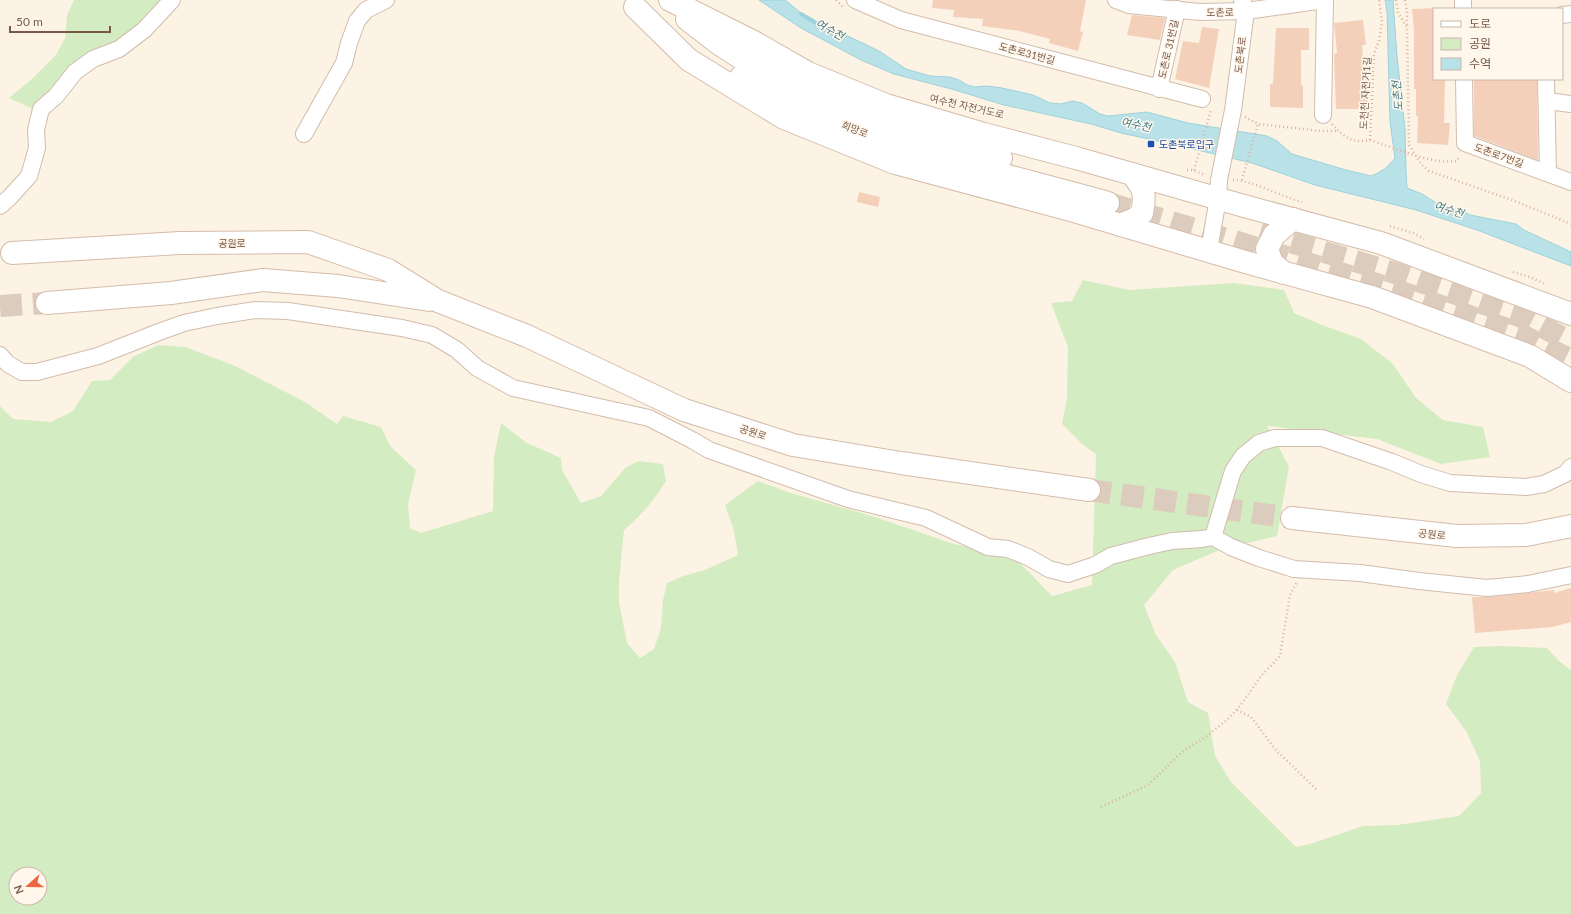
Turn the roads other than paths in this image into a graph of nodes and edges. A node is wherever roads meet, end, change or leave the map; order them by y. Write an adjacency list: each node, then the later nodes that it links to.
1 (172, 0): 23 (street)
2 (386, 0): 18 (street)
3 (663, 0): 8 (main road, 희망로)
4 (670, 0): 20 (main road)
5 (855, 0): 13 (street, 도촌로31번길)
6 (1116, 0): 10 (street, 도촌로)
7 (1325, 0): 9 (street, 도촌로); 17 (street, 도촌로)
8 (631, 3): 25 (main road)
9 (1244, 6): 10 (street, 도촌로); 22 (street, 도촌북로)
10 (1177, 10): 13 (street, 도촌로 31번길)
11 (1464, 80): 19 (street, 도촌로7번길)
12 (1546, 80): 15 (street)
13 (1159, 88): 14 (street, 도촌로31번길)
14 (1202, 99)
15 (1547, 101): 16 (street); 19 (street)
16 (1571, 104)
17 (1323, 115)
18 (304, 134)
19 (1548, 173): 21 (street, 도촌로7번길)
20 (1132, 174): 22 (main road); 25 (main road)
21 (1571, 182)
22 (1218, 189): 24 (main road); 26 (street)
23 (0, 206)
24 (1293, 219): 28 (main road); 31 (main road)
25 (1120, 225): 26 (main road)
26 (1209, 251): 28 (main road)
27 (12, 253): 29 (main road, 공원로)
28 (1284, 272): 33 (main road)
29 (438, 301): 30 (main road, 공원로); 35 (main road, 공원로)
30 (47, 303)
31 (1571, 314)
32 (0, 356): 38 (street)
33 (1571, 381)
34 (1571, 467): 38 (street)
35 (1088, 490)
36 (1292, 518): 37 (main road, 공원로)
37 (1571, 526)
38 (1213, 537): 39 (street)
39 (1571, 575)

